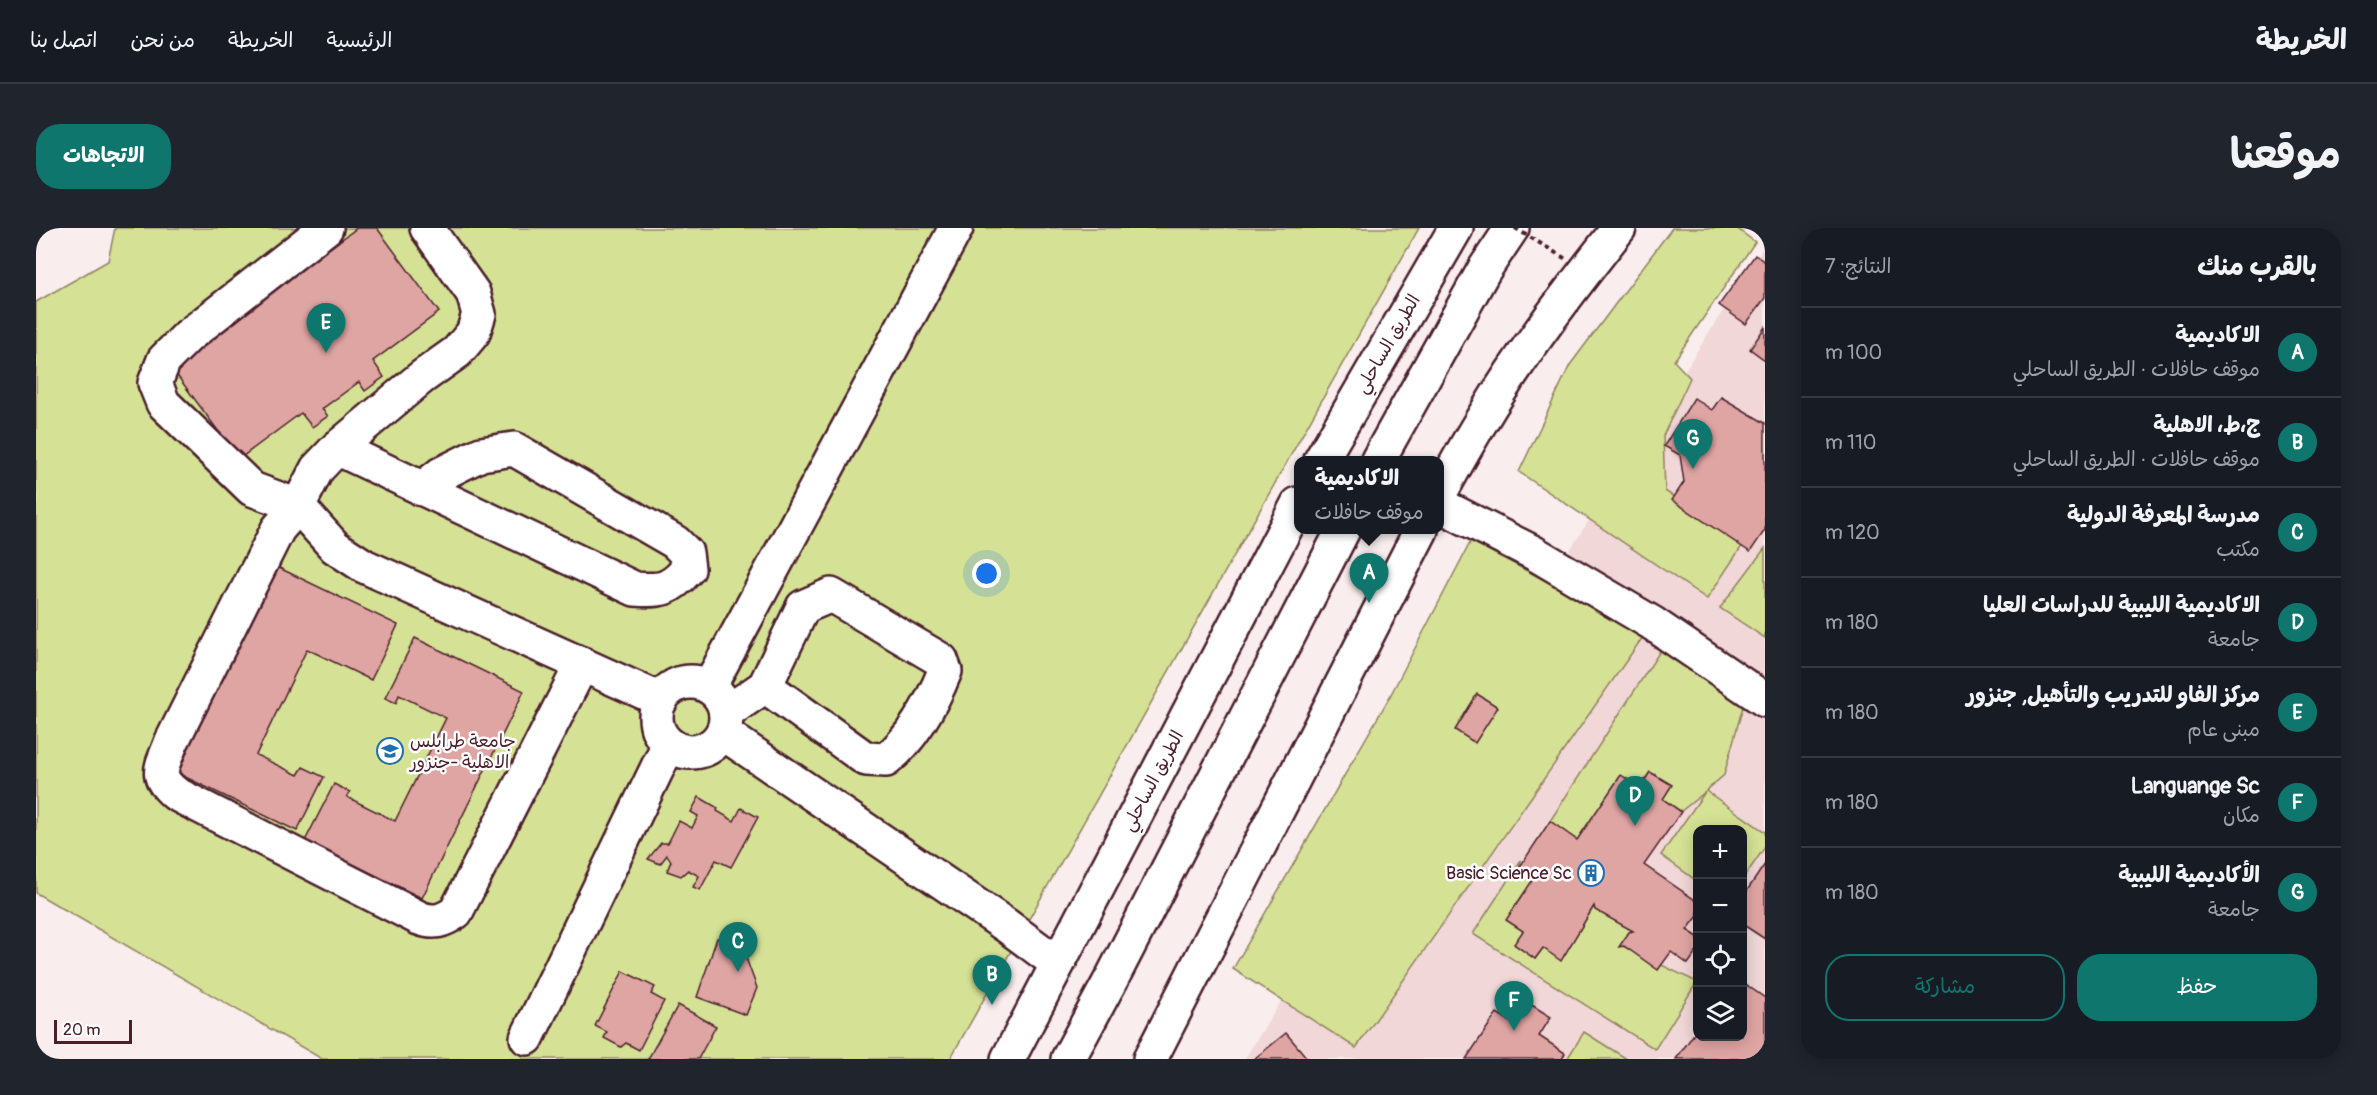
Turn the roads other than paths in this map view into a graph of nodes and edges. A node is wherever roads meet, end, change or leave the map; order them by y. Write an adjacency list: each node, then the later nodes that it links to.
1 (326, 228): 14 (main road)
2 (427, 228): 9 (main road)
3 (956, 228): 23 (main road)
4 (1456, 228): 10 (main road, الطريق الساحلي)
5 (1514, 228): 8 (main road)
6 (1522, 228): 8 (main road)
7 (1619, 228): 12 (main road)
8 (1484, 270): 11 (main road)
9 (337, 448): 13 (main road); 14 (main road)
10 (1323, 456)
11 (1380, 456)
12 (1444, 486)
13 (422, 489): 13 (main road)
14 (298, 506): 19 (main road); 19 (main road)
15 (1444, 507): 22 (main road)
16 (1294, 513): 25 (main road, الطريق الساحلي)
17 (1340, 534): 28 (main road)
18 (1419, 534): 29 (main road)
19 (582, 664): 21 (main road)
20 (765, 686): 20 (main road); 23 (main road)
21 (662, 700): 23 (main road); 24 (main road)
22 (1765, 700)
23 (719, 711): 24 (main road); 25 (main road)
24 (669, 744): 26 (main road)
25 (1057, 963): 27 (main road, الطريق الساحلي)
26 (527, 1038)
27 (1008, 1059)
28 (1068, 1059)
29 (1150, 1059)

